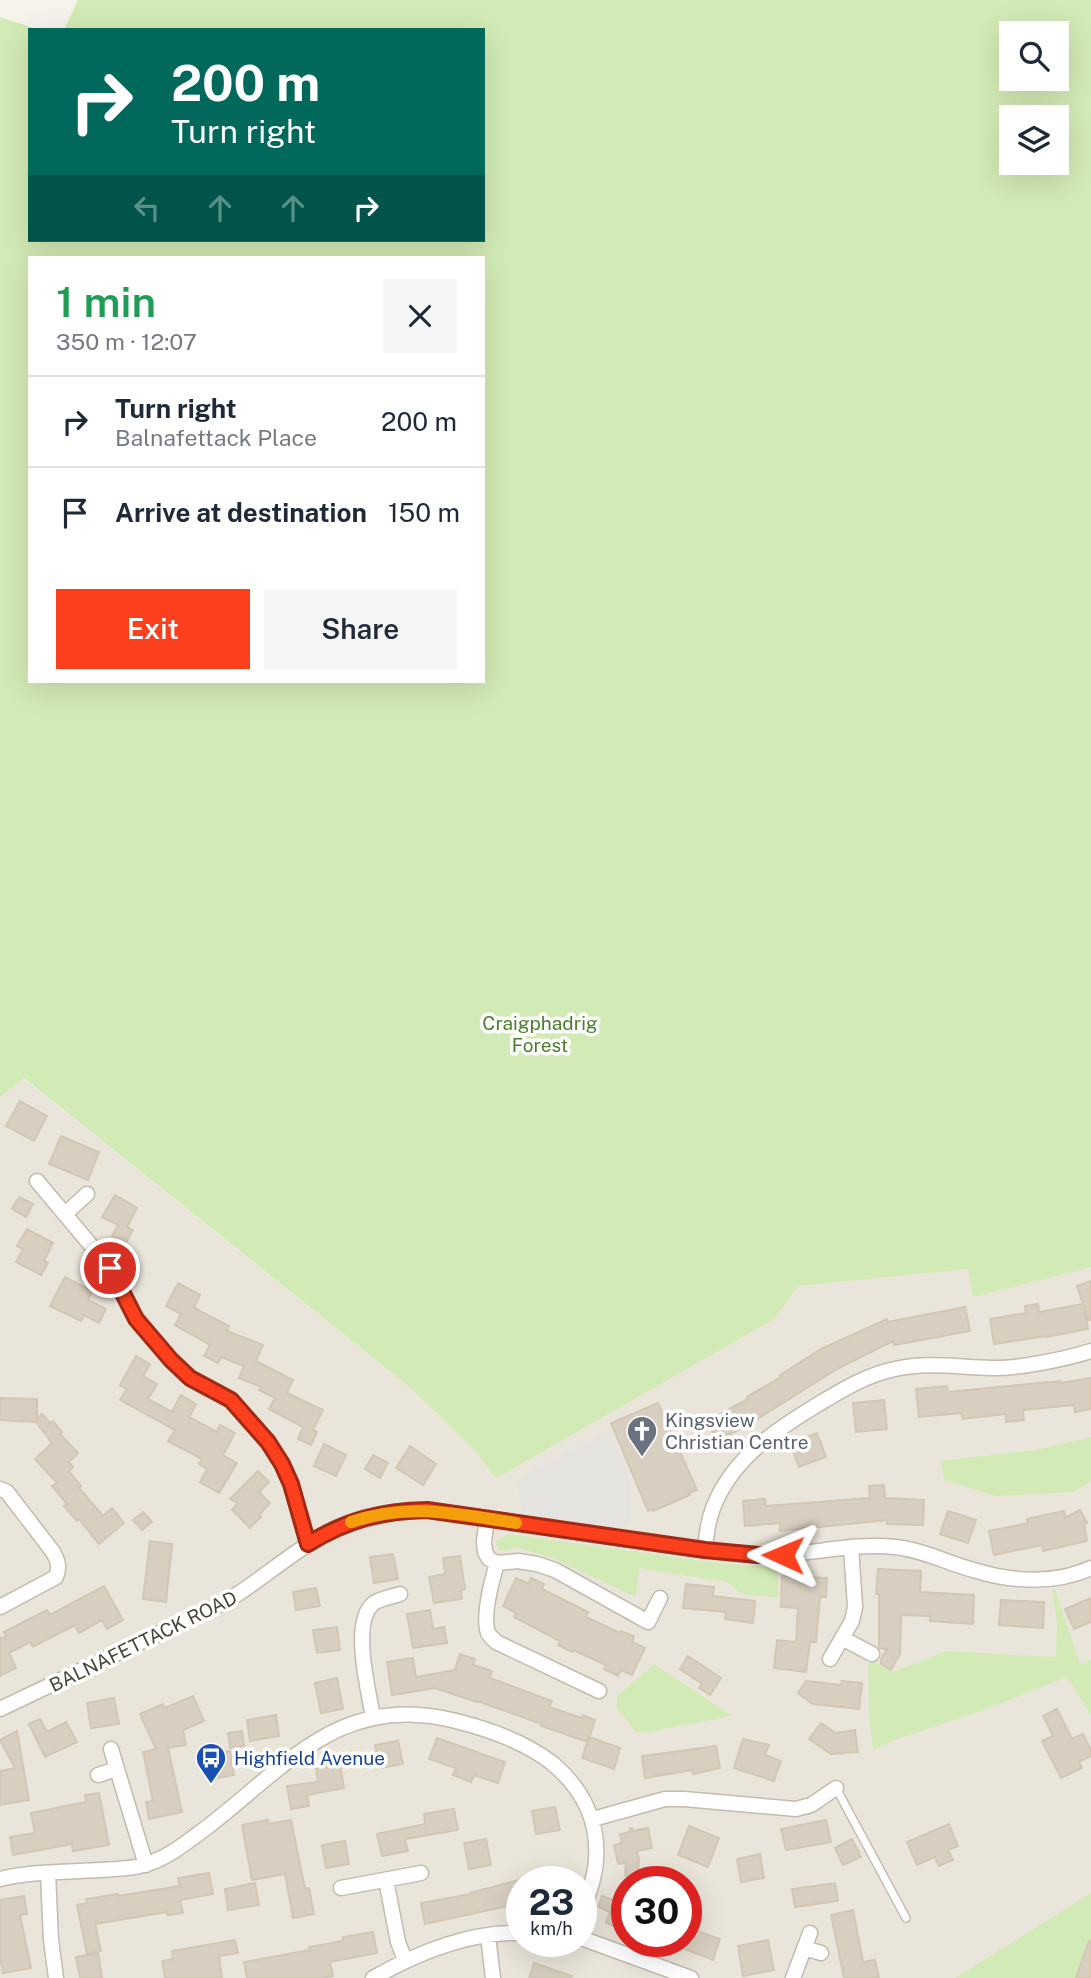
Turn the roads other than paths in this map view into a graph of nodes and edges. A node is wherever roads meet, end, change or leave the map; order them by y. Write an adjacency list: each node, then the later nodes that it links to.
1 (37, 1181): 3 (street)
2 (87, 1194): 3 (street)
3 (65, 1214): 7 (street)
4 (1091, 1351): 9 (street)
5 (0, 1489): 14 (street)
6 (487, 1518): 7 (street, BALNAFETTACK ROAD); 9 (street, BALNAFETTACK ROAD); 10 (street)
7 (308, 1544): 19 (street, BALNAFETTACK ROAD)
8 (851, 1546): 9 (street, BALNAFETTACK ROAD); 11 (street, BALNAFETTACK ROAD); 15 (street)
9 (705, 1550)
10 (497, 1563): 13 (street); 18 (street)
11 (1091, 1568)
12 (400, 1594): 20 (street)
13 (660, 1598)
14 (0, 1607)
15 (842, 1638): 16 (street); 17 (street)
16 (872, 1654)
17 (830, 1659)
18 (600, 1691)
19 (0, 1709)
20 (373, 1717): 25 (street); 26 (street)
21 (111, 1749): 22 (street)
22 (117, 1769): 23 (street); 26 (street)
23 (98, 1775)
24 (836, 1788): 25 (street); 33 (lane)
25 (593, 1819): 27 (street)
26 (146, 1865): 28 (street)
27 (595, 1866)
28 (48, 1873): 30 (street); 41 (street)
29 (421, 1873): 31 (street)
30 (0, 1879)
31 (386, 1880): 32 (street); 40 (street)
32 (341, 1888)
33 (906, 1918)
34 (810, 1933): 38 (street)
35 (506, 1934): 36 (street)
36 (488, 1936): 40 (street); 43 (street)
37 (597, 1944): 44 (street)
38 (804, 1948): 39 (street); 45 (street)
39 (821, 1954)
40 (405, 1960): 42 (street)
41 (56, 1978)
42 (373, 1978)
43 (493, 1978)
44 (691, 1978)
45 (793, 1978)

